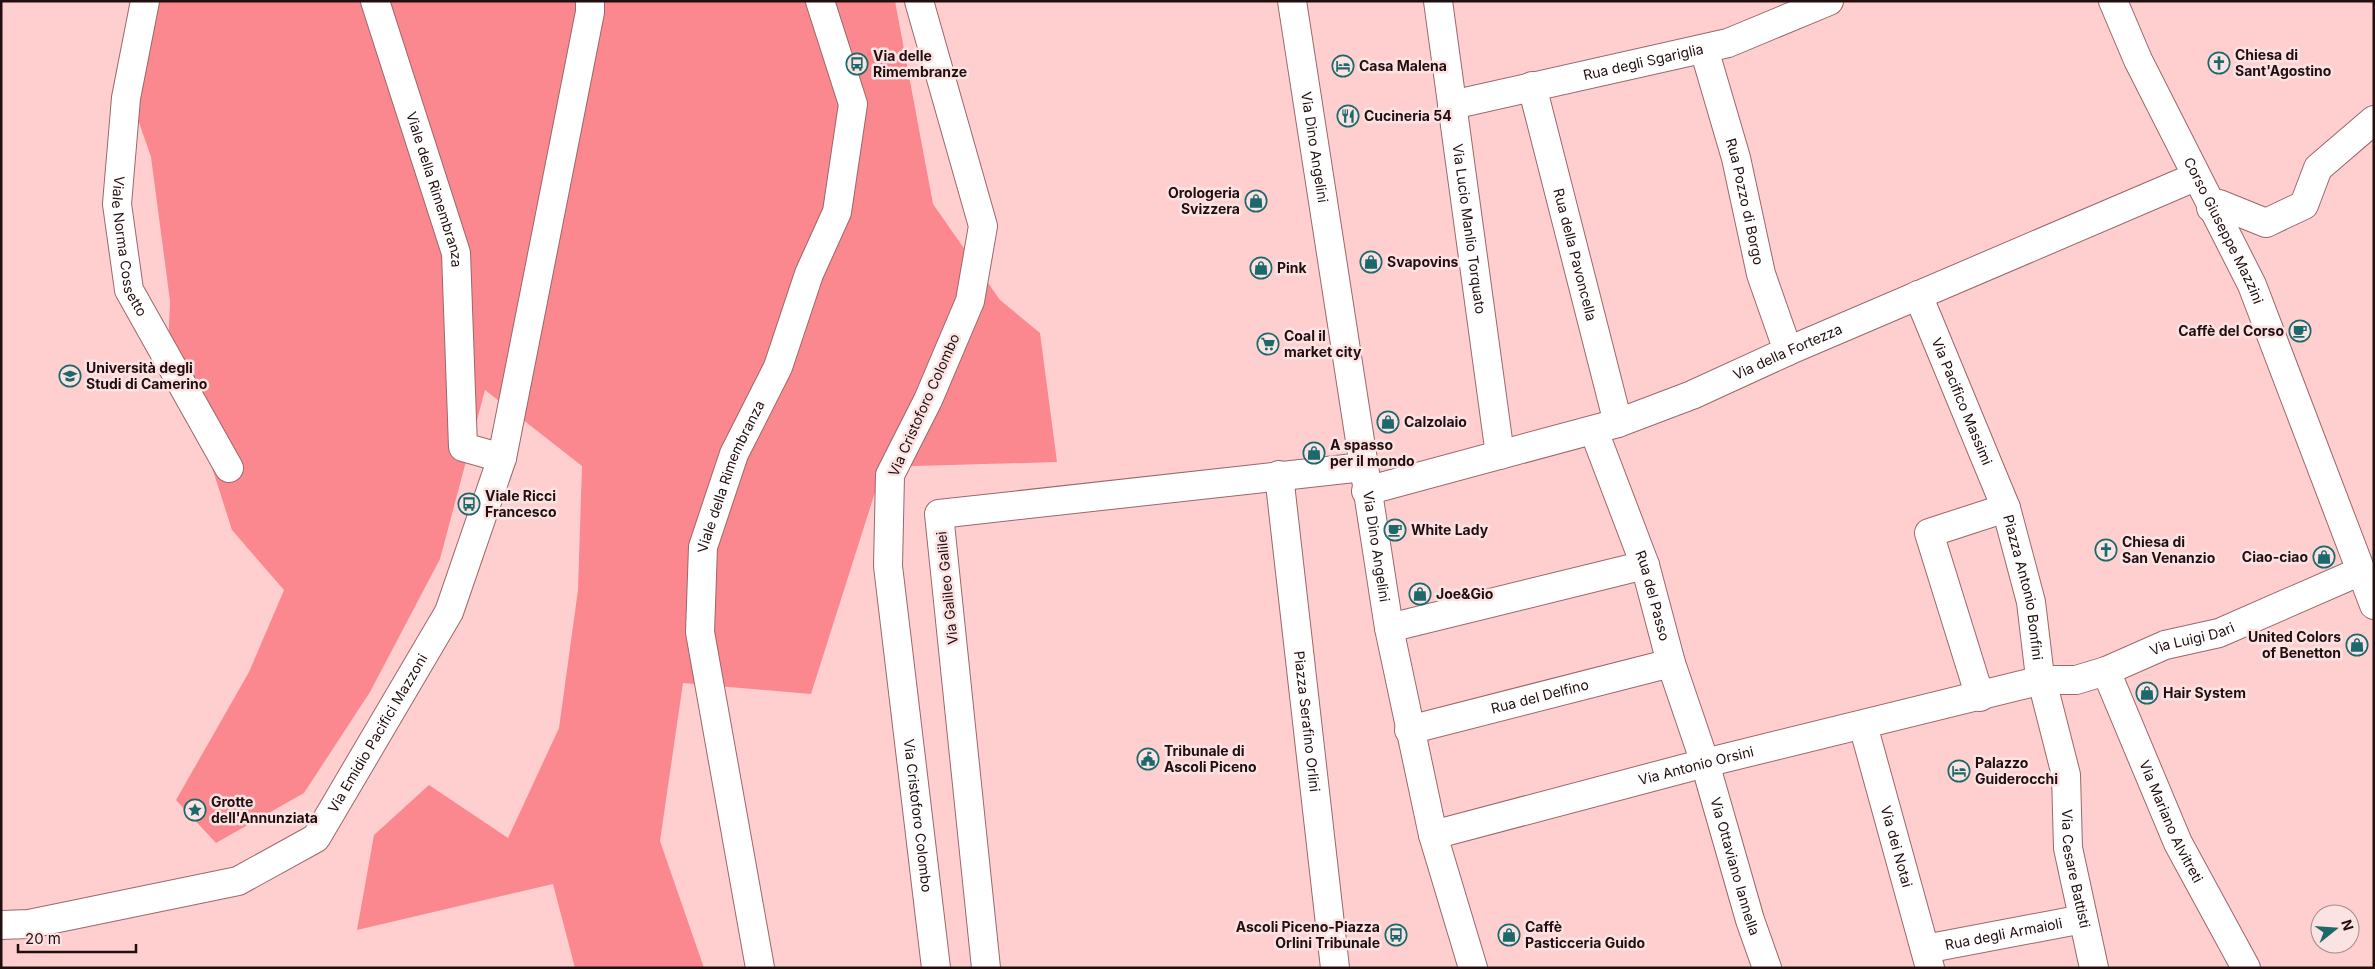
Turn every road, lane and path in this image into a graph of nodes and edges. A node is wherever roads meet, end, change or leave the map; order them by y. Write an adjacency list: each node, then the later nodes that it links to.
1 (144, 1): 21 (street, Viale Norma Cossetto)
2 (375, 1): 20 (street, Viale della Rimembranza)
3 (590, 1): 20 (street)
4 (820, 1): 40 (street, Viale della Rimembranza)
5 (919, 1): 41 (street, Via Cristoforo Colombo)
6 (1292, 1): 23 (street, Via Dino Angelini)
7 (1438, 1): 12 (street, Via Lucio Manlio Torquato)
8 (1829, 1): 10 (street, Rua degli Sgariglia)
9 (2113, 1): 14 (street, Corso Giuseppe Mazzini)
10 (1704, 49): 11 (street, Rua degli Sgariglia); 17 (street, Rua Pozzo di Borgo)
11 (1532, 86): 12 (street, Rua degli Sgariglia); 18 (street, Rua della Pavoncella)
12 (1452, 105): 19 (street, Via Lucio Manlio Torquato)
13 (2373, 120): 15 (street)
14 (2195, 177): 15 (street, Corso Giuseppe Mazzini); 16 (street, Via della Fortezza)
15 (2211, 208): 25 (street, Corso Giuseppe Mazzini)
16 (1918, 295): 17 (street, Via della Fortezza); 24 (street, Via Pacifico Massimi)
17 (1788, 351): 18 (street, Via della Fortezza)
18 (1606, 427): 19 (street, Via della Fortezza); 26 (street, Rua del Passo)
19 (1500, 455): 23 (street, Via della Fortezza)
20 (502, 458): 38 (street, Via Emidio Pacifici Mazzoni)
21 (229, 468)
22 (1280, 475): 23 (street, Via Galileo Galilei); 42 (street, Via Galileo Galilei); 43 (street, Piazza Serafino Orlini)
23 (1365, 479): 28 (street, Via Dino Angelini)
24 (2006, 508): 31 (street, Piazza Antonio Bonfini); 32 (street, Piazza Antonio Bonfini)
25 (2363, 556): 27 (street, Corso Giuseppe Mazzini); 30 (street, Via Luigi Dari)
26 (1645, 566): 28 (street); 29 (street, Rua del Passo)
27 (2374, 605)
28 (1389, 628): 34 (street, Via Dino Angelini)
29 (1671, 664): 34 (street, Rua del Delfino); 35 (street, Rua del Passo)
30 (2106, 671): 31 (street, Piazza Antonio Bonfini); 47 (street, Via Mariano Alvitreti)
31 (2042, 680): 32 (street, Piazza Antonio Bonfini); 37 (street, Via Cesare Battisti)
32 (1970, 699): 33 (street, Via Antonio Orsini)
33 (1863, 725): 35 (street, Via Antonio Orsini); 39 (street, Via dei Notai)
34 (1409, 730): 36 (street, Via Dino Angelini)
35 (1704, 763): 36 (street, Via Antonio Orsini); 45 (street, Via Ottaviano Iannella)
36 (1433, 835): 44 (street, Via Dino Angelini)
37 (2083, 919): 39 (street, Rua degli Armaioli); 46 (street, Via Cesare Battisti)
38 (1, 926)
39 (1927, 958)
40 (760, 968)
41 (936, 968)
42 (986, 968)
43 (1335, 968)
44 (1473, 968)
45 (1767, 968)
46 (2094, 968)
47 (2246, 968)

